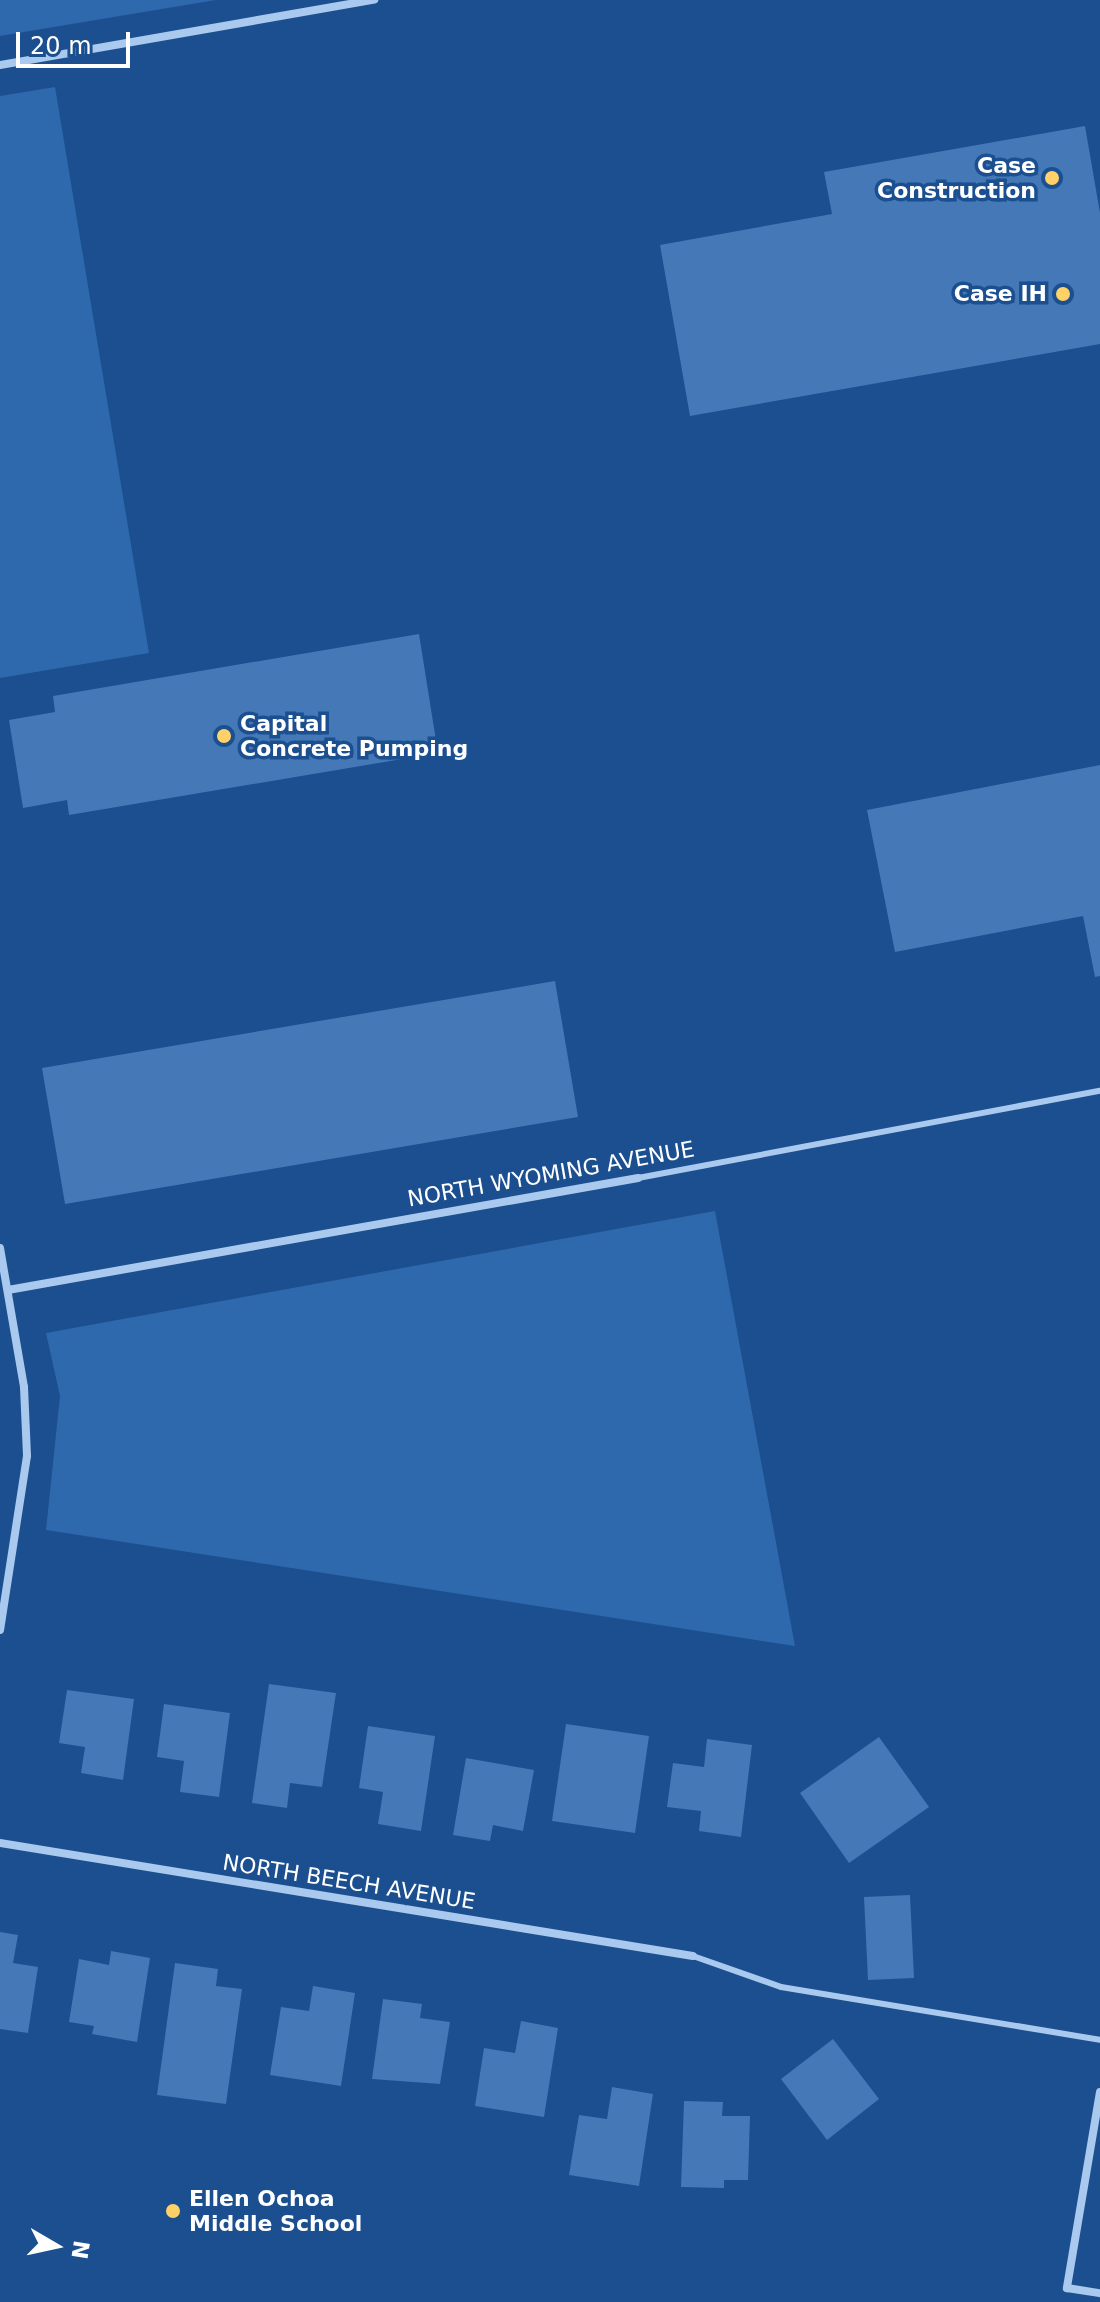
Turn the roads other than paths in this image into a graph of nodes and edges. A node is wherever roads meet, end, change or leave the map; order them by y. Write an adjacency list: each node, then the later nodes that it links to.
1 (374, 0): 2 (street)
2 (0, 65)
3 (1100, 1091): 4 (lane, NORTH WYOMING AVENUE)
4 (638, 1178): 6 (street, NORTH WYOMING AVENUE)
5 (0, 1248): 6 (street)
6 (4, 1291): 7 (street)
7 (0, 1630)
8 (0, 1843): 9 (street, NORTH BEECH AVENUE)
9 (693, 1956): 10 (lane)
10 (1100, 2040)
11 (1100, 2092): 12 (street)
12 (1100, 2293)

